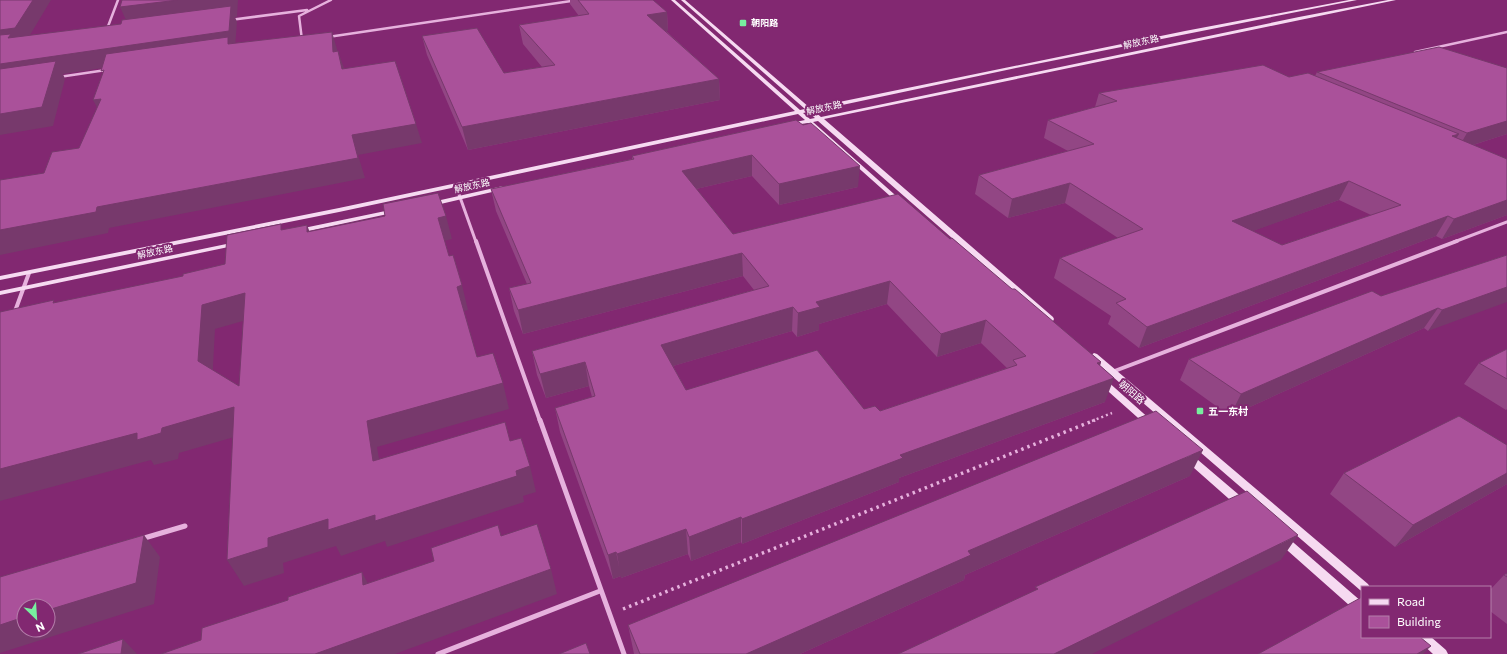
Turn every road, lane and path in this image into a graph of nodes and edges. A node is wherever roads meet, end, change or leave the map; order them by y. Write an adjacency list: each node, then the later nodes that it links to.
1 (118, 0): 10 (street)
2 (331, 0): 8 (street)
3 (578, 0): 12 (street)
4 (673, 0): 20 (main road)
5 (683, 0): 19 (main road)
6 (1355, 0): 19 (main road, 解放东路)
7 (1394, 0): 21 (main road, 解放东路)
8 (311, 10): 9 (street); 14 (street)
9 (227, 21)
10 (106, 30)
11 (1507, 32): 16 (street)
12 (326, 37)
13 (310, 40): 14 (street)
14 (302, 41): 15 (street)
15 (294, 42)
16 (1410, 53)
17 (108, 70): 18 (street)
18 (54, 78)
19 (808, 110): 20 (main road, 解放东路); 21 (main road)
20 (799, 112): 22 (main road); 24 (main road, 解放东路)
21 (819, 118): 22 (main road, 解放东路); 38 (main road)
22 (809, 121): 23 (main road, 解放东路); 29 (main road)
23 (786, 126)
24 (456, 186): 26 (street); 33 (main road, 解放东路)
25 (507, 188): 26 (main road, 解放东路)
26 (460, 198): 27 (main road, 解放东路); 50 (street)
27 (421, 206)
28 (406, 209): 31 (main road)
29 (909, 209)
30 (1507, 222): 40 (street)
31 (289, 233)
32 (242, 243): 35 (main road, 解放东路)
33 (29, 272): 34 (main road, 解放东路); 35 (street)
34 (0, 278)
35 (23, 288): 36 (main road, 解放东路); 37 (street)
36 (0, 293)
37 (13, 317)
38 (1058, 325)
39 (1088, 351): 40 (main road, 朝阳路)
40 (1112, 372): 49 (main road, 朝阳路)
41 (1096, 376): 42 (main road, 朝阳路)
42 (1130, 406): 43 (main road, 朝阳路); 52 (path)
43 (1153, 427)
44 (1183, 453): 45 (main road)
45 (1249, 510)
46 (185, 526): 48 (street)
47 (1279, 536): 51 (main road)
48 (134, 542)
49 (1363, 586)
50 (600, 590): 52 (street); 54 (street)
51 (1361, 608)
52 (610, 614): 55 (street)
53 (1423, 638): 56 (main road)
54 (438, 654)
55 (624, 654)
56 (1442, 654)

